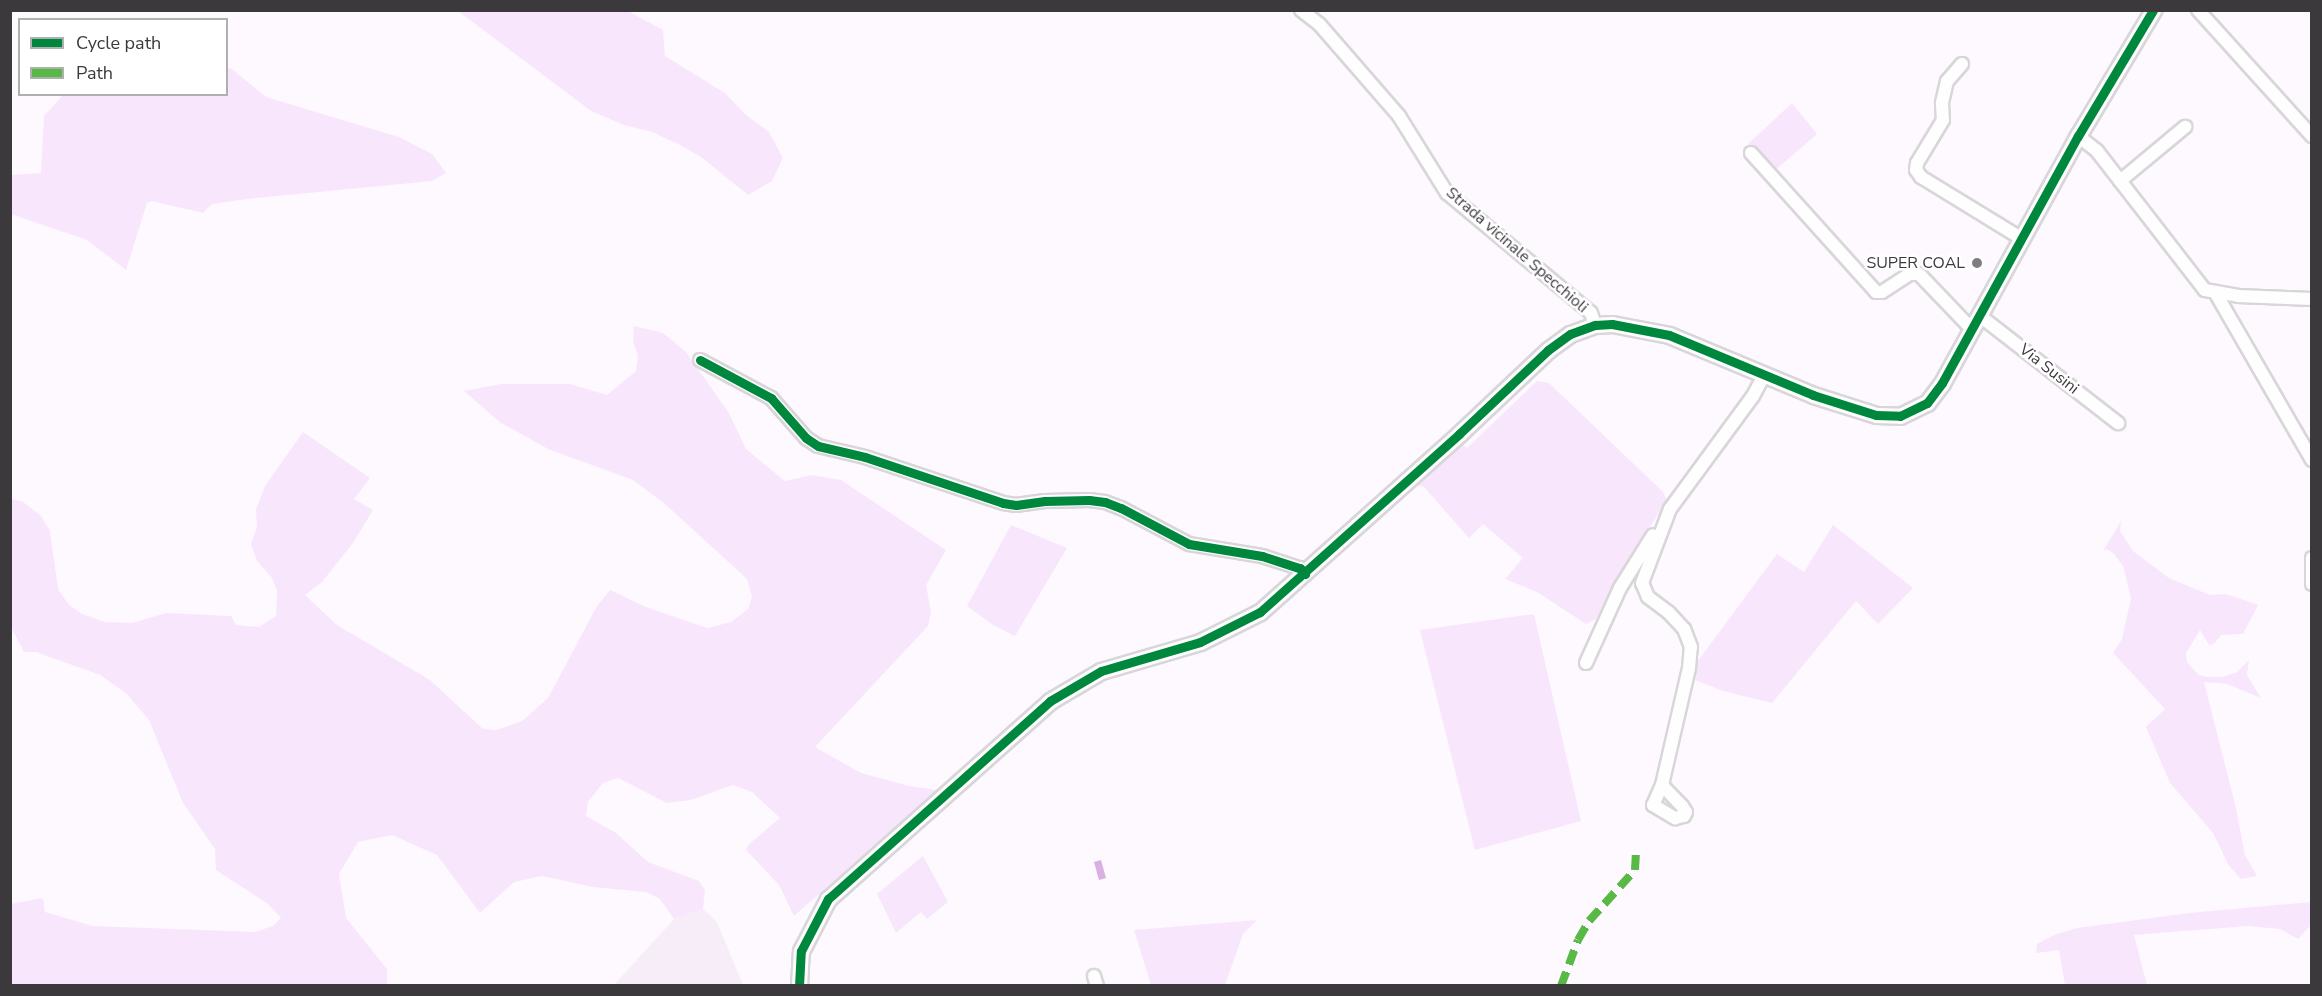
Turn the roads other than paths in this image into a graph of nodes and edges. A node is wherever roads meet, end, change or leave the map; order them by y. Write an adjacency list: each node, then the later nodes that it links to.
1 (1300, 10): 14 (street, Strada vicinale Specchioli)
2 (2153, 10): 6 (street)
3 (2198, 10): 7 (street)
4 (1962, 64): 10 (street)
5 (2186, 127): 9 (street)
6 (2078, 136): 9 (street); 10 (street)
7 (2312, 136)
8 (1751, 153): 13 (street, Via Susini)
9 (2120, 181): 11 (street)
10 (2022, 239): 13 (street)
11 (2215, 292): 12 (street); 18 (street)
12 (2312, 299)
13 (1977, 322): 16 (street); 17 (street, Via Susini)
14 (1595, 325): 16 (street); 21 (street)
15 (700, 360): 21 (street)
16 (1764, 375): 19 (street)
17 (2118, 423)
18 (2312, 460)
19 (1670, 509): 23 (street); 24 (street)
20 (2312, 558): 22 (street)
21 (1305, 574): 25 (street)
22 (2312, 584)
23 (1586, 663)
24 (1662, 785)
25 (799, 986)

